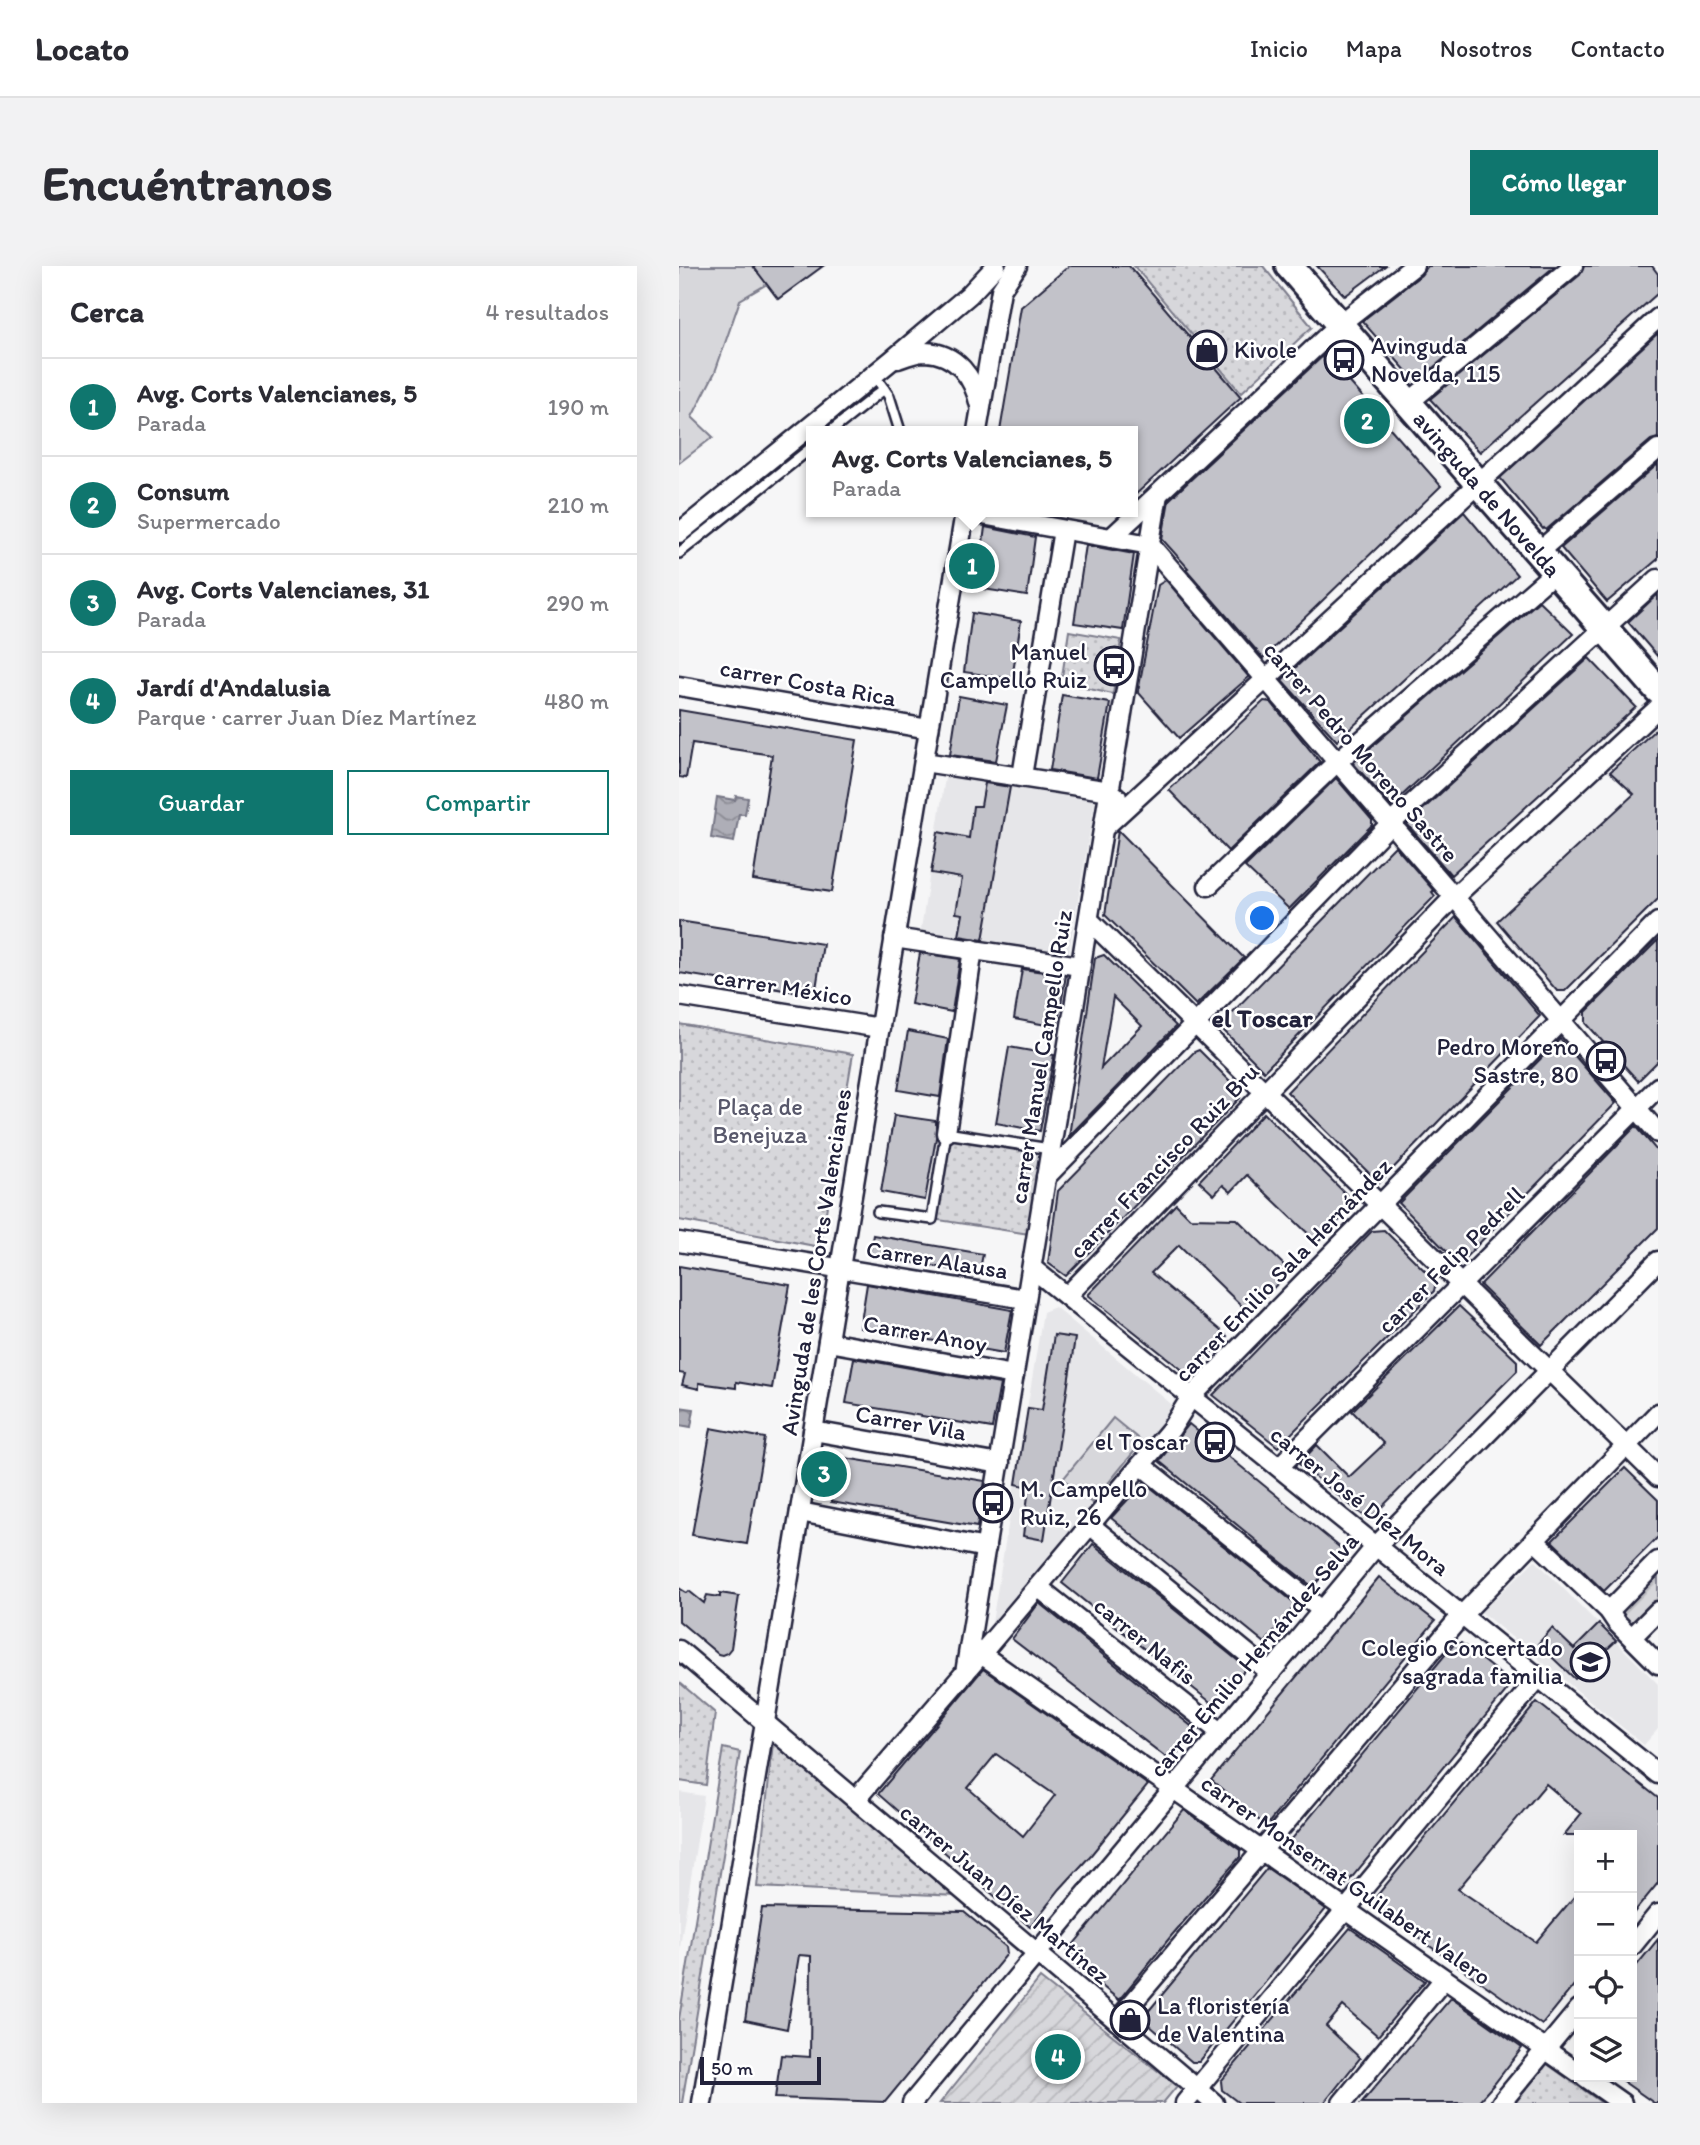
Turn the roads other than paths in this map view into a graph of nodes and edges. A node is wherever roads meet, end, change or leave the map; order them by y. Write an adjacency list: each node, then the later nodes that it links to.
1 (996, 266): 8 (street)
2 (1017, 266): 11 (street)
3 (1289, 266): 7 (main road, avinguda de Novelda)
4 (1414, 266): 7 (street)
5 (1573, 266): 10 (street)
6 (1658, 318): 19 (street)
7 (1340, 324): 10 (main road, avinguda de Novelda); 20 (street)
8 (893, 360): 9 (street); 11 (street)
9 (879, 382): 12 (street); 13 (lane); 14 (lane)
10 (1408, 403): 19 (main road, avinguda de Novelda)
11 (981, 410): 15 (street)
12 (821, 426)
13 (836, 426)
14 (898, 426)
15 (978, 426)
16 (806, 437): 26 (street)
17 (1658, 449): 29 (street)
18 (806, 452): 30 (lane)
19 (1478, 483): 29 (main road, avinguda de Novelda); 34 (street)
20 (1158, 494): 21 (street); 28 (street, carrer Manuel Campello Ruiz)
21 (1138, 513)
22 (964, 517): 38 (street, Avinguda de les Corts Valencianes)
23 (992, 517): 25 (street)
24 (1133, 517): 27 (street)
25 (1063, 530): 27 (street); 41 (street)
26 (679, 533)
27 (1111, 538): 28 (street)
28 (1150, 545): 34 (street, carrer Pedro Moreno Sastre); 42 (street, carrer Manuel Campello Ruiz)
29 (1538, 552): 31 (main road, avinguda de Novelda)
30 (679, 553)
31 (1555, 572): 33 (main road, avinguda de Novelda); 40 (street)
32 (1658, 579): 33 (street)
33 (1604, 628): 36 (main road, avinguda de Novelda); 44 (street)
34 (1265, 679): 40 (street, carrer Pedro Moreno Sastre); 43 (street)
35 (679, 686): 38 (street, carrer Costa Rica)
36 (1658, 690)
37 (1658, 708): 47 (street, carrer Francisco Ruiz Bru)
38 (929, 729): 39 (street, Avinguda de les Corts Valencianes)
39 (924, 762): 41 (street); 50 (street, Avinguda de les Corts Valencianes)
40 (1337, 762): 44 (street, carrer Pedro Moreno Sastre); 46 (street)
41 (1022, 776): 42 (street)
42 (1110, 791): 43 (street); 45 (street, carrer Manuel Campello Ruiz)
43 (1128, 805): 45 (street)
44 (1390, 824): 47 (street, carrer Pedro Moreno Sastre); 55 (street)
45 (1104, 828): 48 (street, carrer Manuel Campello Ruiz)
46 (1208, 886)
47 (1454, 897): 54 (street, carrer Pedro Moreno Sastre); 58 (street, carrer Francisco Ruiz Bru)
48 (1089, 920): 52 (street, carrer Manuel Campello Ruiz); 55 (street)
49 (1658, 922): 54 (street, carrer Emilio Sala Hernández)
50 (894, 938): 51 (street); 56 (street, Avinguda de les Corts Valencianes)
51 (973, 949): 52 (street); 60 (street)
52 (1080, 966): 62 (street, carrer Manuel Campello Ruiz)
53 (679, 996): 56 (street, carrer México)
54 (1561, 1021): 59 (street, carrer Pedro Moreno Sastre); 64 (street, carrer Emilio Sala Hernández)
55 (1195, 1024): 58 (street); 63 (street)
56 (880, 1027): 69 (street, Avinguda de les Corts Valencianes)
57 (1658, 1087): 59 (street, carrer Felip Pedrell)
58 (1265, 1092): 64 (street); 71 (street, carrer Francisco Ruiz Bru)
59 (1637, 1109): 61 (street, carrer Pedro Moreno Sastre); 70 (street, carrer Felip Pedrell)
60 (946, 1133): 62 (lane); 65 (lane)
61 (1658, 1133)
62 (1050, 1149): 63 (street, carrer Manuel Campello Ruiz)
63 (1047, 1177): 68 (street, carrer Manuel Campello Ruiz)
64 (1379, 1205): 70 (street); 76 (street, carrer Emilio Sala Hernández)
65 (878, 1212)
66 (679, 1242): 69 (street, Carrer Alausa)
67 (1658, 1262): 74 (street, carrer Emilio Hernández Selva)
68 (1032, 1268): 71 (street, carrer José Díez Mora); 72 (street, carrer Manuel Campello Ruiz)
69 (840, 1269): 72 (street, Carrer Alausa); 73 (street, Avinguda de les Corts Valencianes)
70 (1461, 1285): 74 (street); 82 (street, carrer Felip Pedrell)
71 (1067, 1296): 76 (street, carrer José Díez Mora)
72 (1026, 1299): 75 (street, carrer Manuel Campello Ruiz)
73 (828, 1342): 75 (street, Carrer Anoy); 78 (street, Avinguda de les Corts Valencianes)
74 (1550, 1372): 79 (street); 87 (street, carrer Emilio Hernández Selva)
75 (1014, 1375): 80 (street, carrer Manuel Campello Ruiz)
76 (1191, 1396): 81 (street, carrer Emilio Sala Hernández); 82 (street, carrer José Díez Mora)
77 (1658, 1413): 79 (street)
78 (813, 1431): 80 (street, Carrer Vila); 84 (street, Avinguda de les Corts Valencianes)
79 (1626, 1446): 83 (street); 86 (street)
80 (1000, 1464): 88 (street, carrer Manuel Campello Ruiz)
81 (1141, 1465): 85 (street, carrer Emilio Sala Hernández); 91 (street)
82 (1279, 1467): 87 (street, carrer José Díez Mora)
83 (1658, 1477)
84 (800, 1512): 88 (street); 103 (street, Avinguda de les Corts Valencianes)
85 (1090, 1525): 90 (street, carrer Emilio Sala Hernández); 101 (street)
86 (1535, 1540): 92 (street); 94 (street)
87 (1377, 1546): 91 (street, carrer Emilio Hernández Selva); 94 (street, carrer José Díez Mora)
88 (986, 1548): 95 (street, carrer Manuel Campello Ruiz)
89 (1658, 1561): 92 (street)
90 (1038, 1587): 97 (street, carrer Emilio Sala Hernández); 104 (street, carrer Nafis)
91 (1323, 1611): 101 (street, carrer Emilio Hernández Selva)
92 (1609, 1611): 96 (street)
93 (1658, 1611): 96 (street)
94 (1462, 1615): 102 (street, carrer José Díez Mora); 108 (street)
95 (972, 1628): 97 (street); 100 (street, carrer Manuel Campello Ruiz)
96 (1632, 1637): 99 (street)
97 (986, 1649): 100 (street, carrer Emilio Sala Hernández); 106 (street, carrer Monserrat Guilabert Valero)
98 (679, 1650): 103 (street, carrer Juan Díez Martínez)
99 (1658, 1664)
100 (965, 1673): 107 (street, carrer Emilio Sala Hernández)
101 (1271, 1673): 104 (street, carrer Emilio Hernández Selva)
102 (1539, 1677): 105 (street, carrer José Díez Mora); 109 (street)
103 (765, 1722): 107 (street, carrer Juan Díez Martínez); 120 (street, Avinguda de les Corts Valencianes)
104 (1221, 1733): 106 (street, carrer Emilio Hernández Selva)
105 (1654, 1763)
106 (1174, 1789): 108 (street, carrer Monserrat Guilabert Valero); 112 (street, carrer Emilio Hernández Selva)
107 (856, 1799): 112 (street, carrer Juan Díez Martínez)
108 (1262, 1851): 109 (street, carrer Monserrat Guilabert Valero); 115 (street)
109 (1346, 1909): 113 (street, carrer Monserrat Guilabert Valero); 119 (street)
110 (1658, 1914): 111 (street)
111 (1637, 1940)
112 (1037, 1952): 115 (street, carrer Juan Díez Martínez); 121 (street, carrer Emilio Hernández Selva)
113 (1444, 1979): 116 (street, carrer Monserrat Guilabert Valero); 124 (street)
114 (1574, 2015): 116 (street)
115 (1117, 2021): 119 (street, carrer Juan Díez Martínez)
116 (1546, 2049): 117 (street, carrer Monserrat Guilabert Valero); 125 (street)
117 (1574, 2069)
118 (1592, 2082): 126 (street)
119 (1196, 2088): 122 (street); 123 (street, carrer Juan Díez Martínez)
120 (702, 2103)
121 (912, 2103)
122 (1185, 2103)
123 (1213, 2103)
124 (1342, 2103)
125 (1501, 2103)
126 (1622, 2103)

